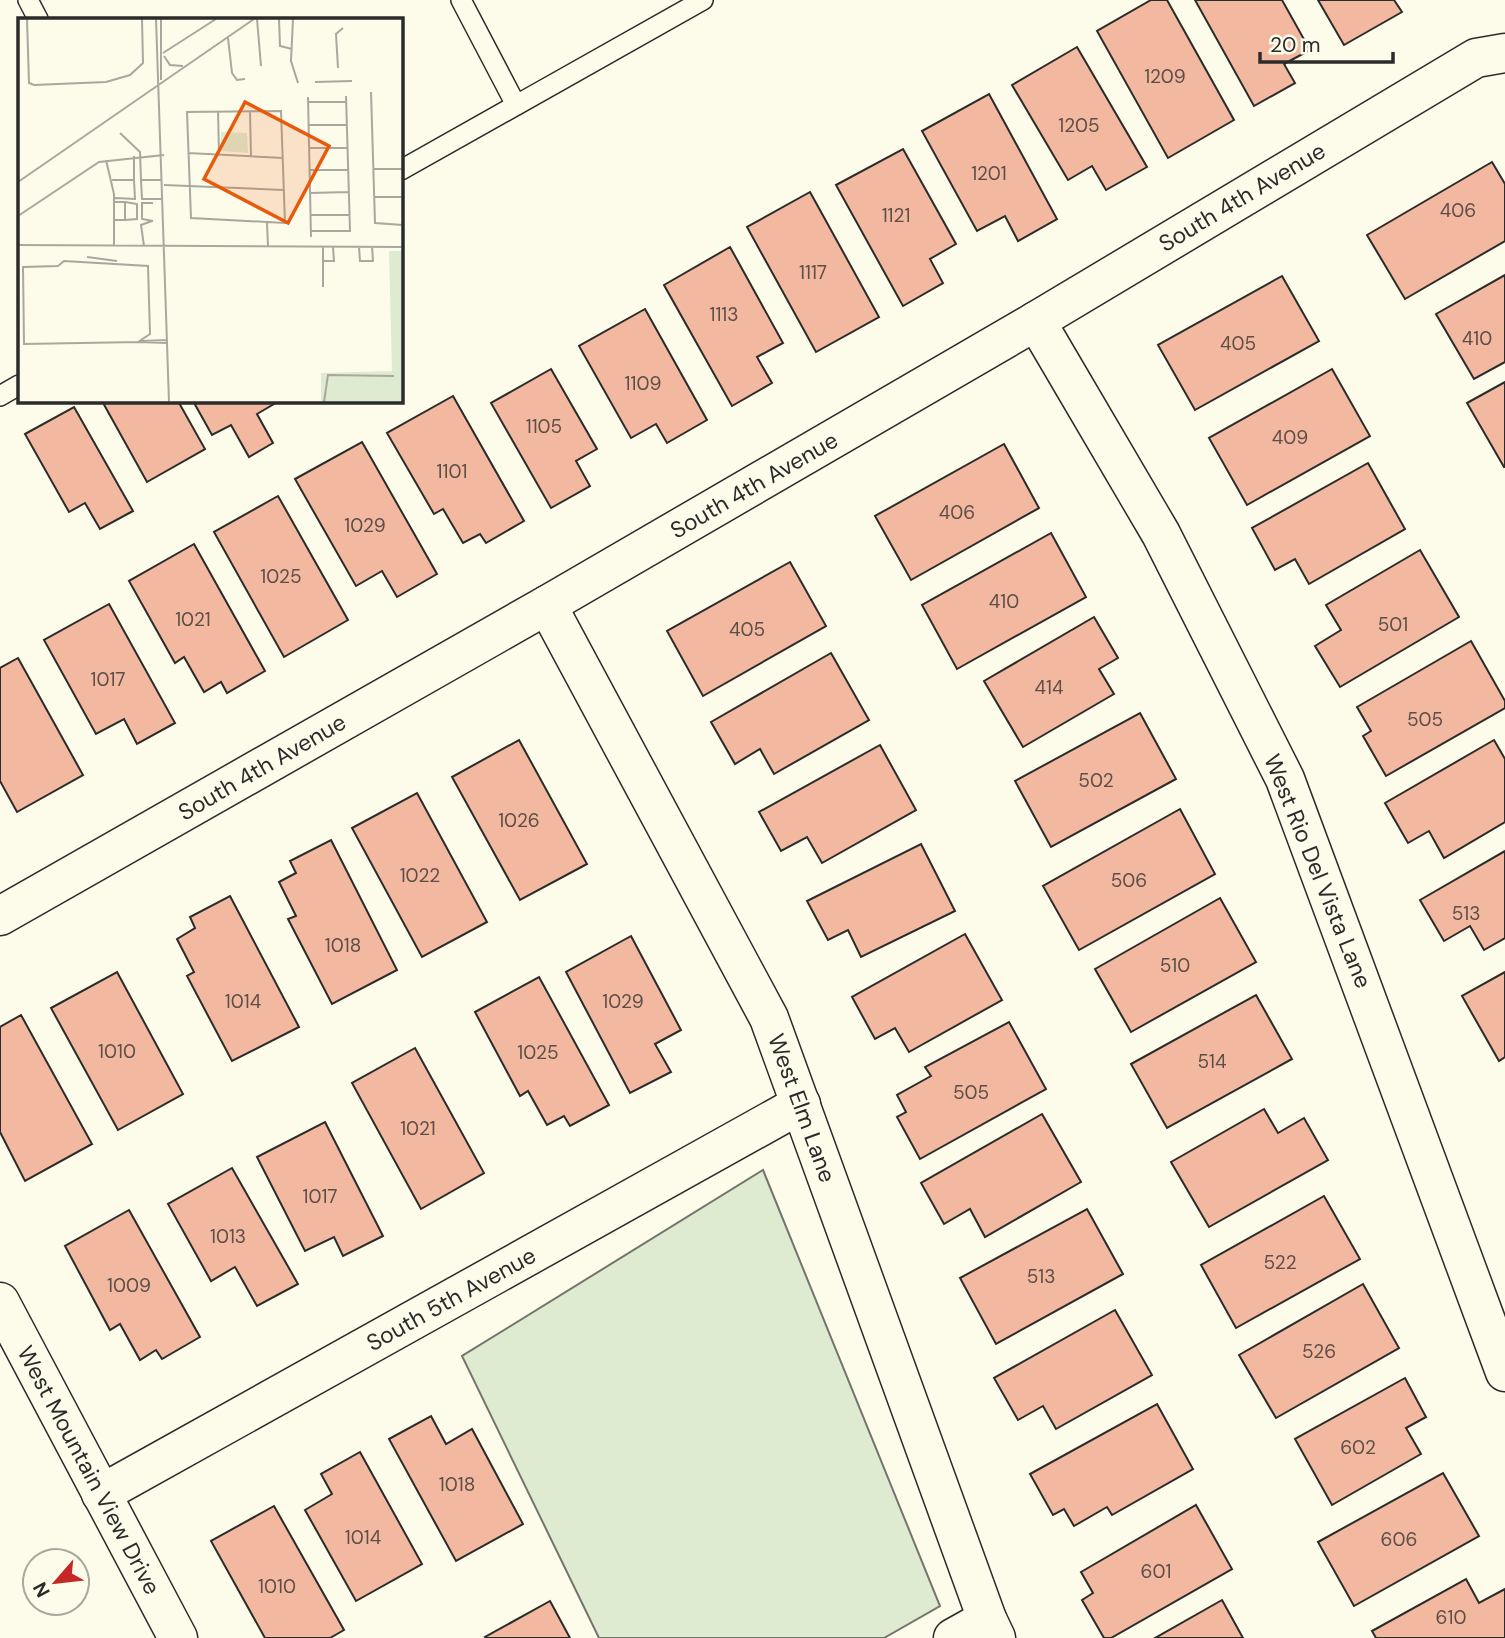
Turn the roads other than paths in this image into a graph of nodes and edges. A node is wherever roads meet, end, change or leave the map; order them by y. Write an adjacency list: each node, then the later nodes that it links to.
1 (28, 0): 4 (lane)
2 (461, 0): 6 (lane)
3 (702, 0): 6 (lane)
4 (37, 18)
5 (1505, 53): 8 (street, South 4th Avenue)
6 (516, 105): 7 (lane)
7 (402, 169)
8 (1036, 321): 11 (street, South 4th Avenue); 15 (street, West Rio Del Vista Lane)
9 (18, 386): 10 (lane)
10 (0, 396)
11 (547, 605): 12 (street, South 4th Avenue); 13 (street, West Elm Lane)
12 (0, 916)
13 (801, 1104): 16 (street, South 5th Avenue); 17 (street, West Elm Lane)
14 (0, 1302): 16 (street, West Mountain View Drive)
15 (1505, 1372)
16 (101, 1494): 18 (street, West Mountain View Drive)
17 (992, 1628): 19 (street)
18 (178, 1638)
19 (953, 1638)

